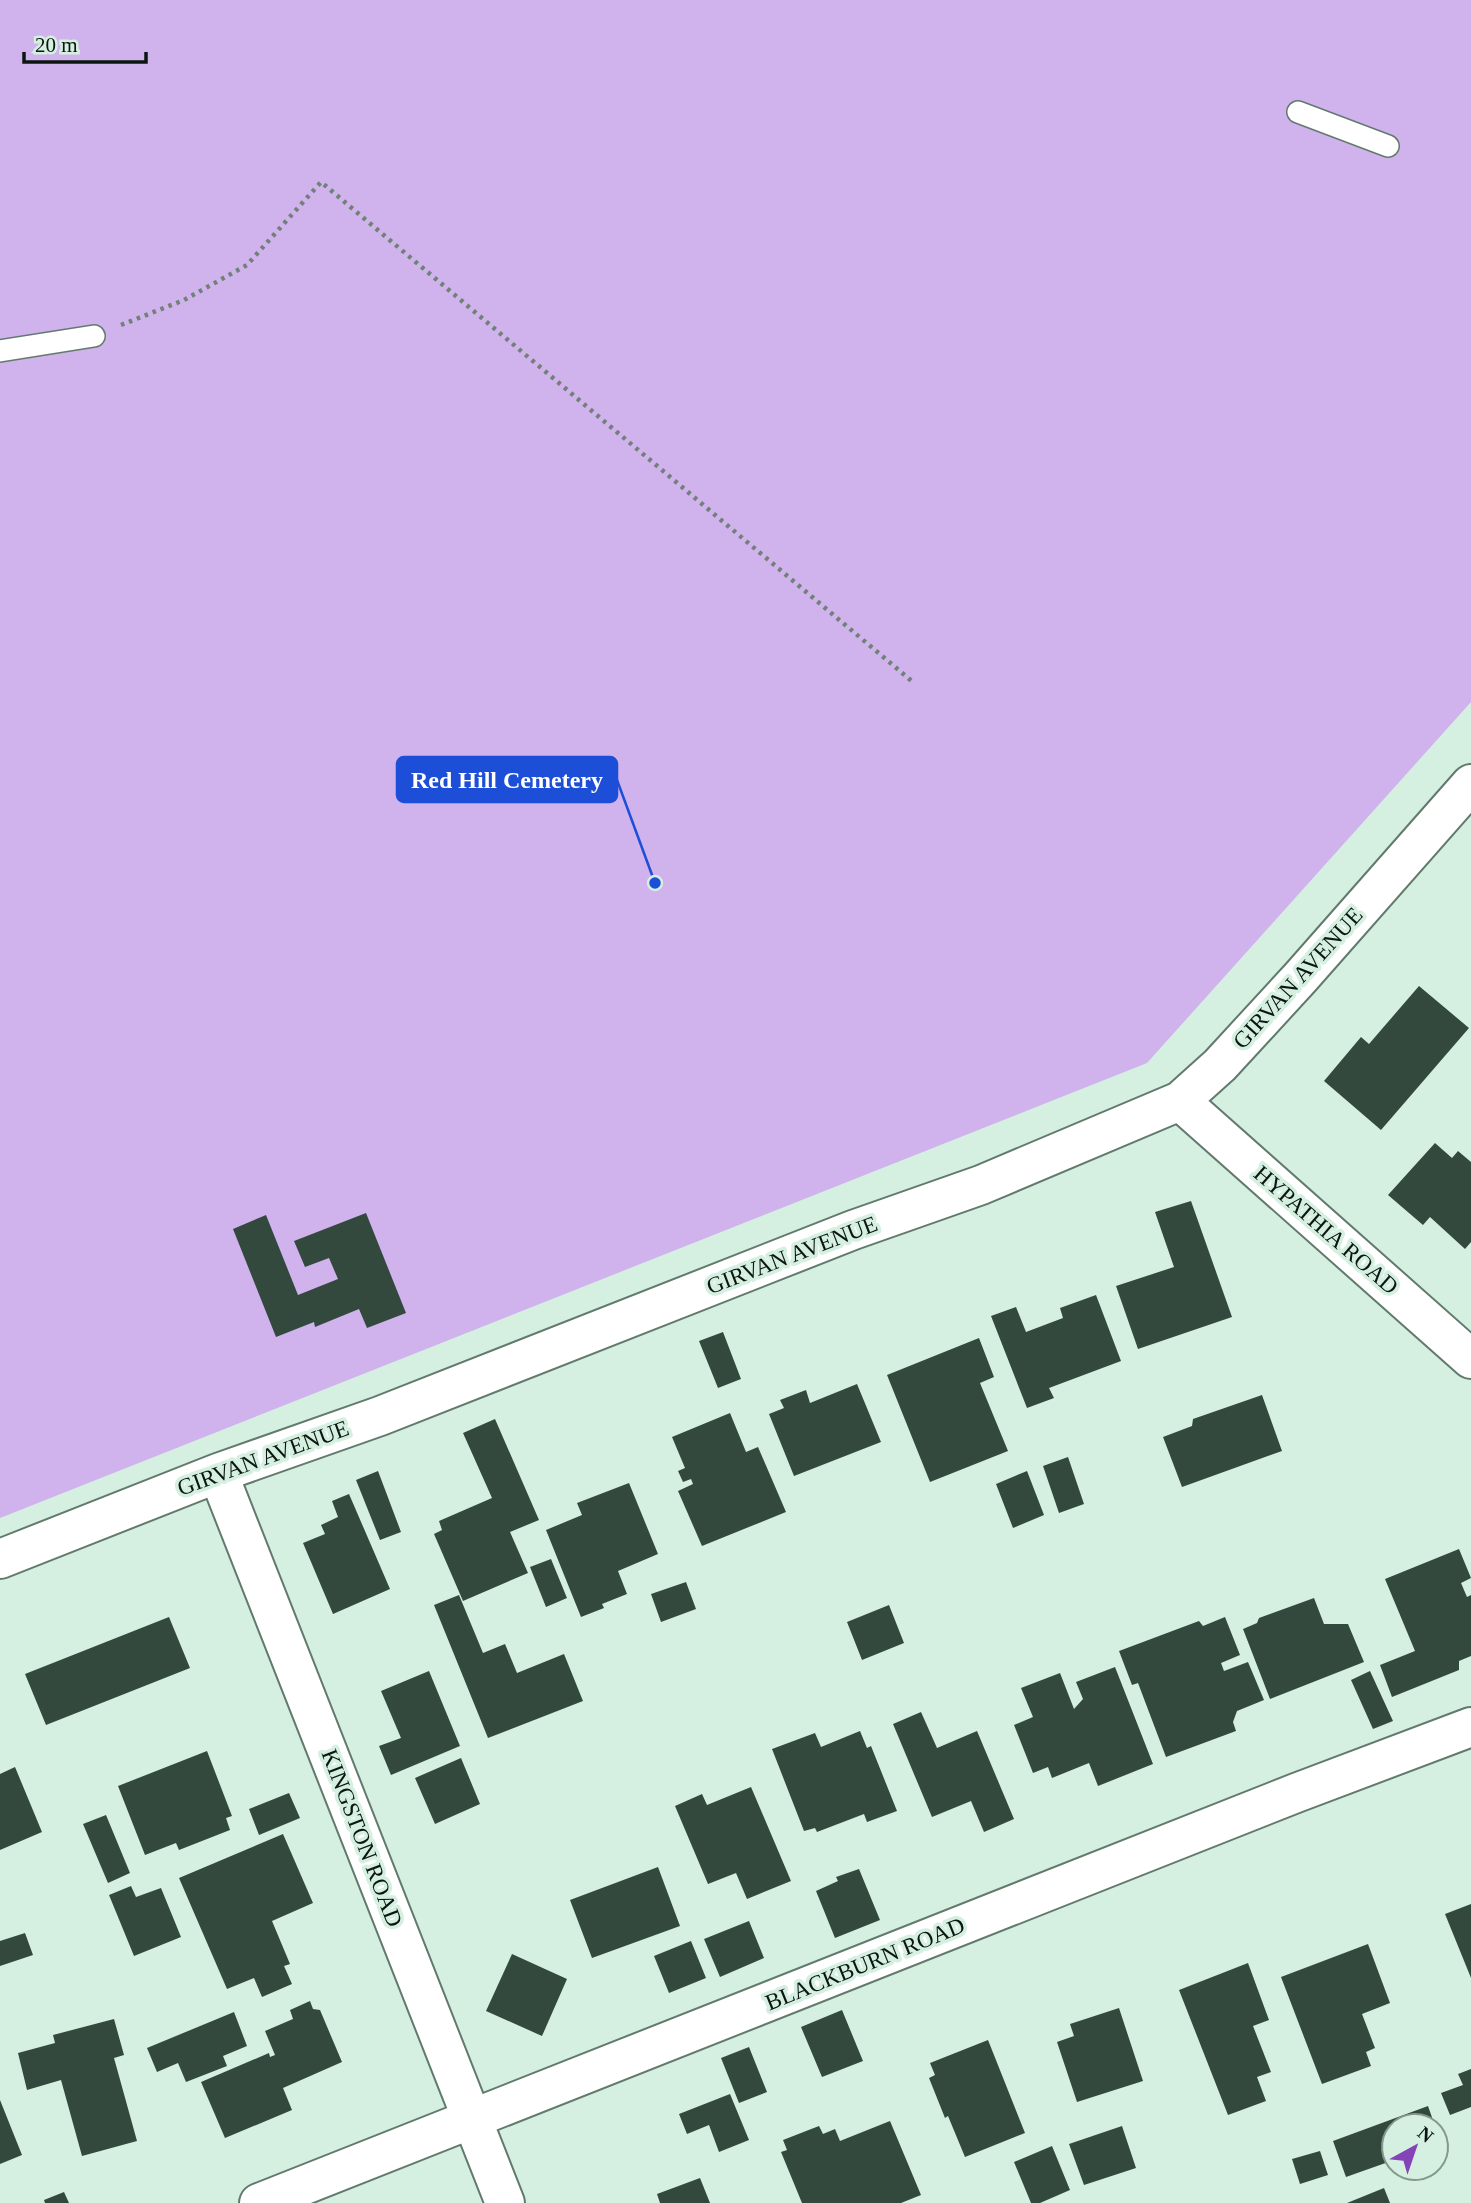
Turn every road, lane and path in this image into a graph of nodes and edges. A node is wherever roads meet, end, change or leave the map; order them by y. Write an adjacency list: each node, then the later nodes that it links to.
1 (1298, 113): 2 (lane)
2 (1388, 146)
3 (94, 336): 4 (lane); 5 (path)
4 (0, 351)
5 (914, 683)
6 (1471, 784): 7 (street, GIRVAN AVENUE)
7 (1180, 1101): 8 (street, HYPATHIA ROAD); 9 (street, GIRVAN AVENUE)
8 (1471, 1359)
9 (218, 1473): 10 (street, GIRVAN AVENUE); 12 (street, KINGSTON ROAD)
10 (0, 1559)
11 (1471, 1727): 12 (street, BLACKBURN ROAD)
12 (472, 2120): 13 (street, BLACKBURN ROAD); 14 (street, KINGSTON ROAD)
13 (259, 2203)
14 (505, 2203)

